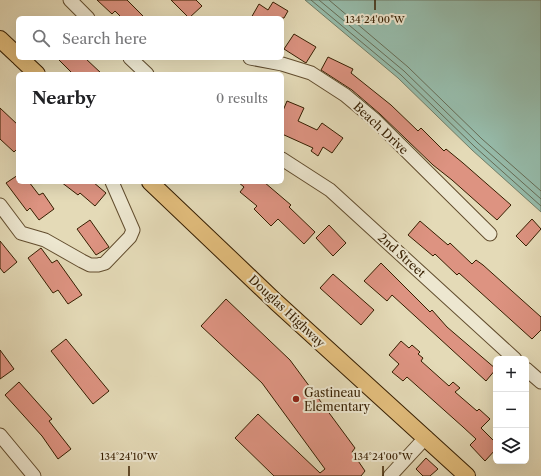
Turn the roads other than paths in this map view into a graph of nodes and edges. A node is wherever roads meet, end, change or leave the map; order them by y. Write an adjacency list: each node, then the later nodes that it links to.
1 (70, 0): 2 (street)
2 (86, 16)
3 (0, 39): 4 (main road)
4 (16, 54)
5 (22, 60): 8 (main road)
6 (132, 60): 9 (street)
7 (261, 60): 14 (street, Beach Drive)
8 (34, 72)
9 (145, 72)
10 (284, 160): 15 (street, 2nd Street)
11 (113, 184): 13 (street)
12 (152, 184): 19 (main road, Douglas Highway)
13 (0, 205)
14 (490, 234)
15 (512, 356)
16 (529, 372): 17 (street)
17 (541, 382)
18 (0, 435): 20 (street)
19 (426, 437): 21 (street); 22 (main road, Douglas Highway)
20 (34, 476)
21 (390, 476)
22 (467, 476)

